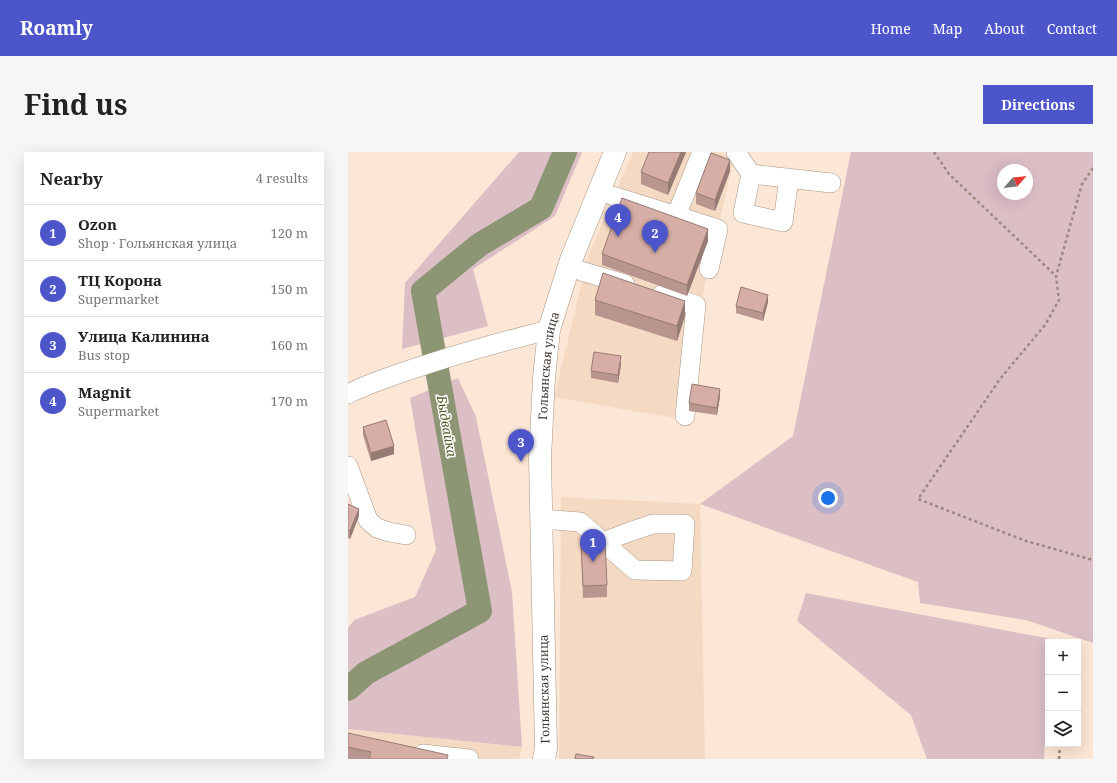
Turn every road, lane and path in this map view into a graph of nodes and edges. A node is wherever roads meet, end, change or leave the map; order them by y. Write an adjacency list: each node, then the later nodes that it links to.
1 (615, 152): 14 (main road, Гольянская улица)
2 (702, 152): 10 (street)
3 (736, 152): 6 (street)
4 (934, 152): 13 (path)
5 (1093, 168): 13 (path)
6 (751, 174): 7 (street); 7 (street)
7 (789, 178): 8 (street)
8 (832, 183)
9 (613, 196): 10 (street)
10 (676, 216): 11 (street)
11 (709, 269)
12 (581, 271): 16 (street)
13 (1056, 276): 21 (path)
14 (549, 330): 15 (street); 18 (main road, Гольянская улица)
15 (348, 394)
16 (685, 416)
17 (350, 478): 19 (street)
18 (541, 519): 20 (street); 25 (main road, Гольянская улица)
19 (406, 535)
20 (604, 542)
21 (1093, 560)
22 (1060, 747): 26 (path)
23 (408, 752): 24 (street)
24 (469, 759)
25 (544, 759)
26 (1059, 759)

